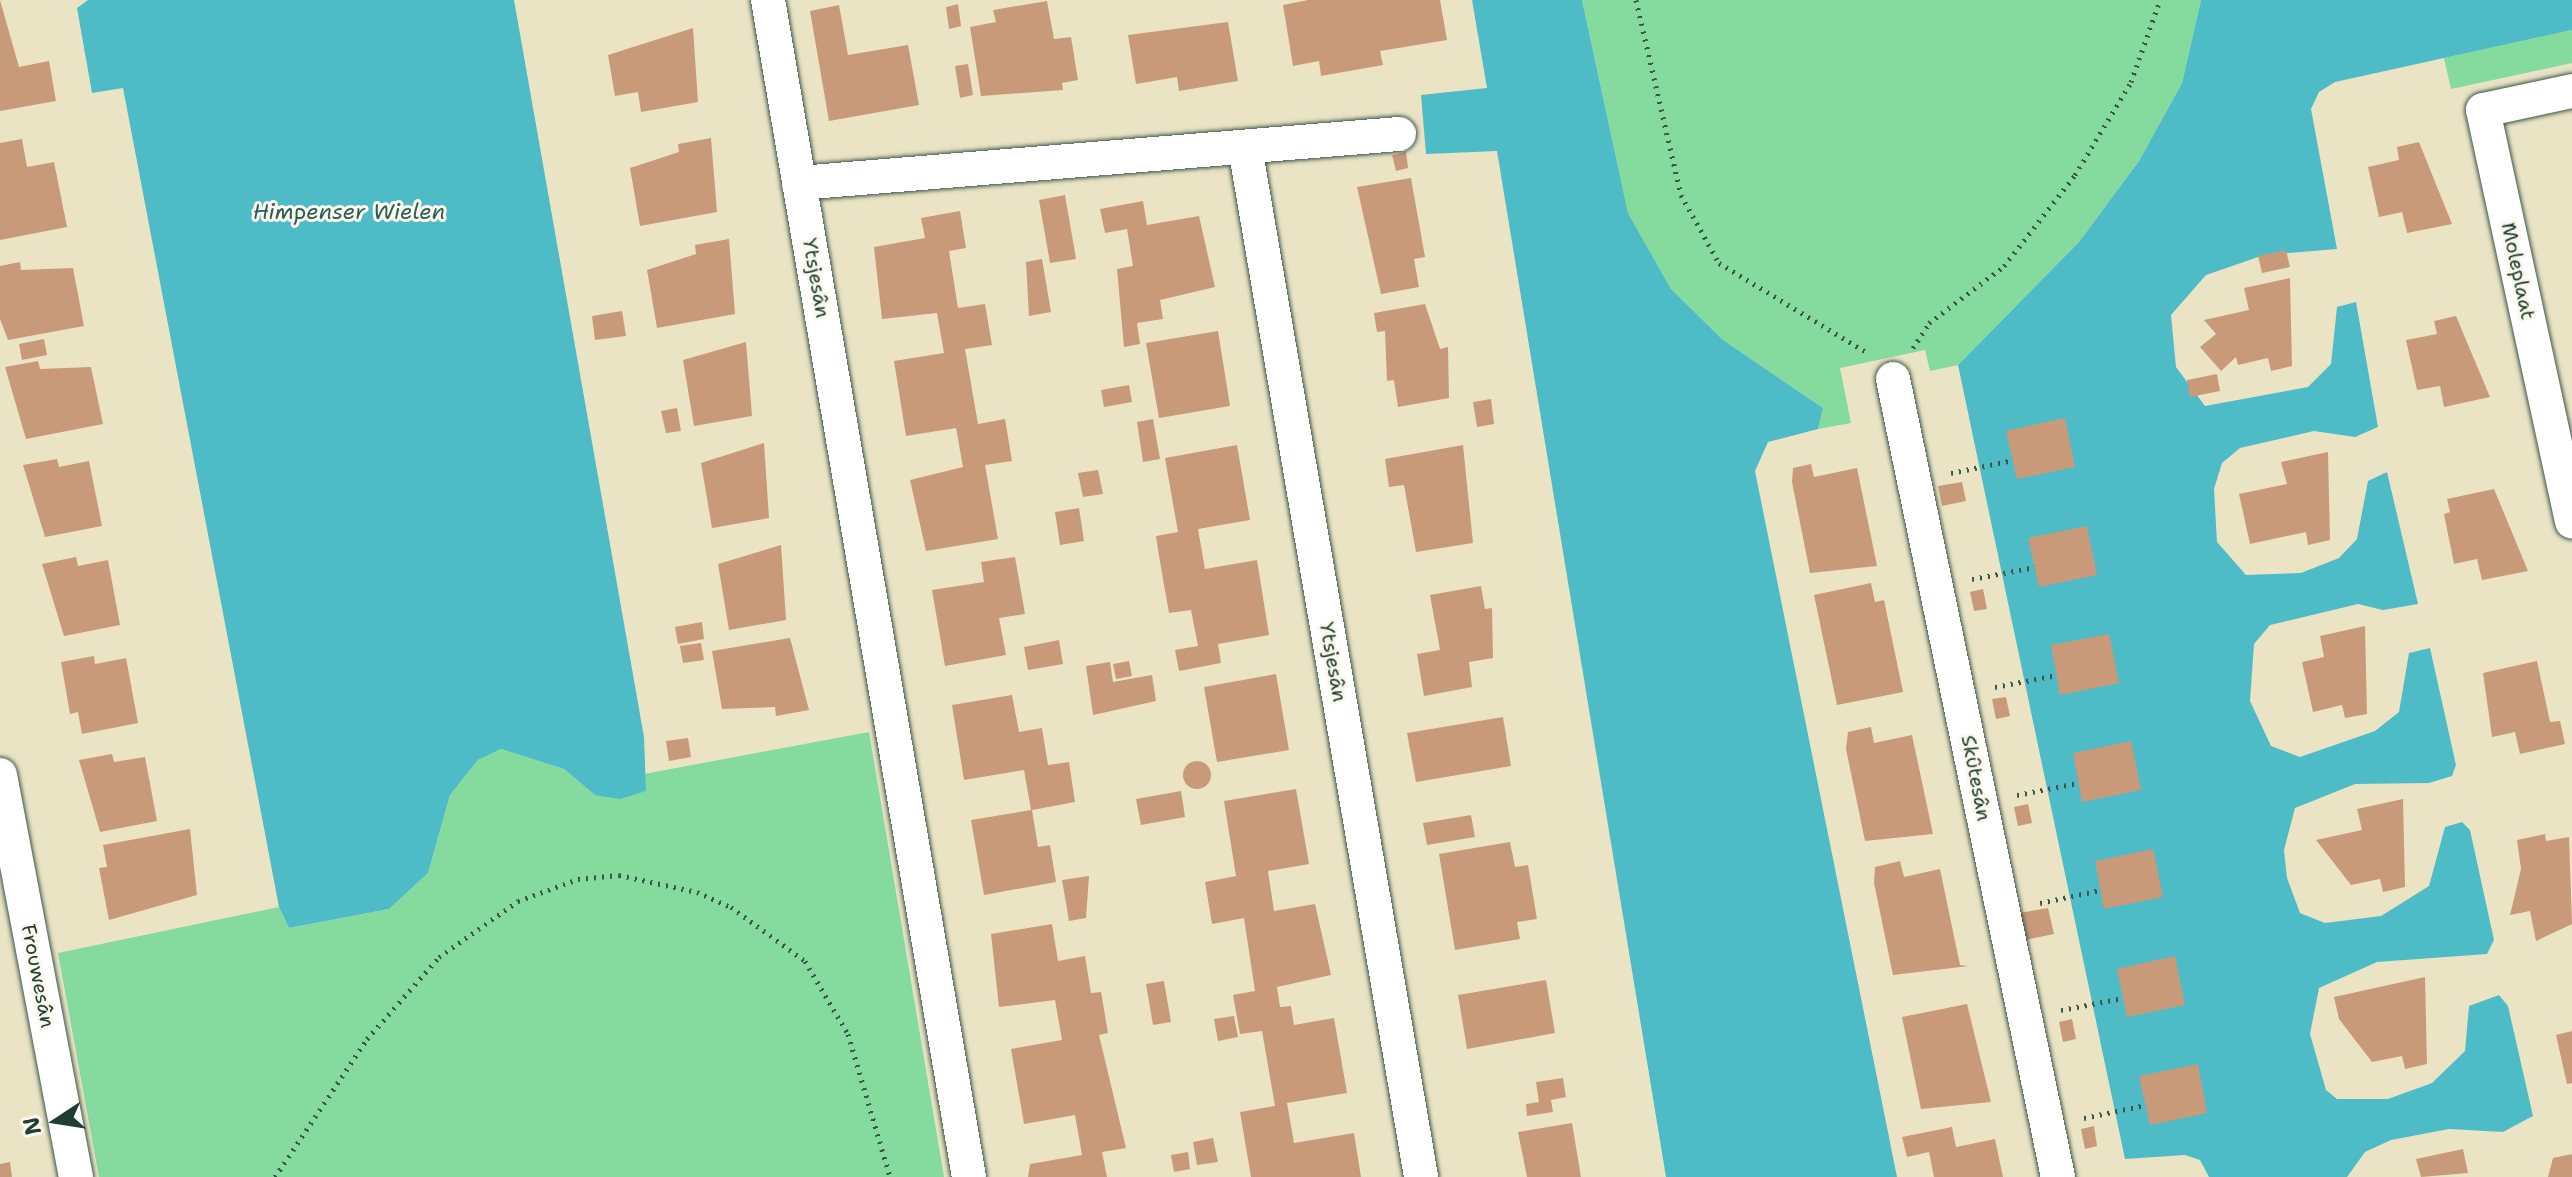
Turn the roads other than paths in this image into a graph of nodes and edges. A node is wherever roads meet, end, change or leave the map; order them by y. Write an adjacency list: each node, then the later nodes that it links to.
1 (768, 0): 5 (street, Ytsjesân)
2 (2572, 91): 7 (street, Moleplaat)
3 (1399, 134): 4 (street)
4 (1245, 147): 5 (street); 11 (street, Ytsjesân)
5 (799, 183): 10 (street, Ytsjesân)
6 (1893, 379): 12 (street, Skûtesân)
7 (2572, 521)
8 (0, 775): 9 (street, Frouwesân)
9 (76, 1177)
10 (969, 1177)
11 (1421, 1177)
12 (2058, 1177)

